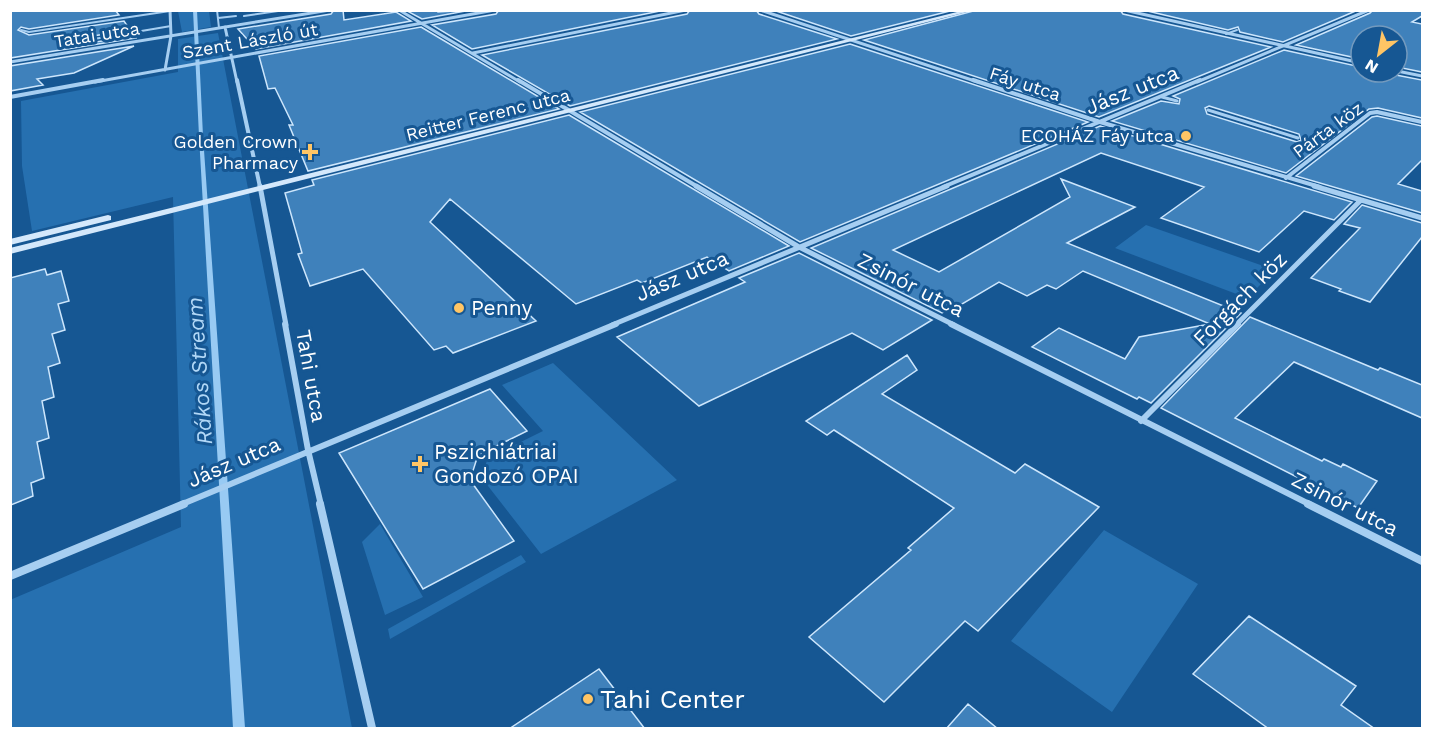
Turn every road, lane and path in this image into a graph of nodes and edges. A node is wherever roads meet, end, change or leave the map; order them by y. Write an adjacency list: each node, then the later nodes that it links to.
1 (217, 10): 16 (lane)
2 (285, 10): 15 (lane)
3 (330, 10): 13 (street, Tatai utca)
4 (399, 10): 17 (street, Zsinór utca)
5 (495, 10): 17 (street, Szent László út)
6 (686, 10): 28 (street)
7 (760, 10): 24 (street, Fáy utca)
8 (948, 10): 24 (street, Reitter Ferenc utca)
9 (1124, 10): 22 (street)
10 (1369, 10): 27 (street, Jász utca)
11 (170, 11): 18 (street); 20 (lane)
12 (970, 11): 26 (street, Reitter Ferenc utca)
13 (310, 12): 19 (street, Tatai utca)
14 (236, 16): 16 (lane)
15 (244, 16)
16 (218, 18): 19 (lane)
17 (422, 23): 28 (street, Zsinór utca); 29 (street, Szent László út)
18 (171, 26): 23 (street); 25 (lane)
19 (222, 28): 23 (street, Tatai utca); 29 (street, Tahi utca)
20 (21, 30)
21 (1237, 30): 22 (lane)
22 (1226, 34): 27 (street)
23 (171, 36): 31 (street, Tatai utca); 32 (street)
24 (840, 37): 26 (street, Fáy utca); 36 (street, Reitter Ferenc utca)
25 (88, 40)
26 (853, 41): 38 (street, Reitter Ferenc utca); 39 (street, Fáy utca)
27 (1284, 47): 30 (street); 34 (street, Jász utca)
28 (472, 53): 36 (street, Zsinór utca)
29 (233, 58): 32 (street, Szent László út); 43 (street, Tahi utca)
30 (1349, 61)
31 (10, 62)
32 (165, 70): 33 (street, Szent László út)
33 (10, 97)
34 (1162, 97): 35 (lane); 39 (street, Jász utca)
35 (1177, 101)
36 (562, 105): 38 (street, Zsinór utca); 43 (street, Reitter Ferenc utca)
37 (1208, 110): 41 (lane)
38 (572, 111): 43 (street, Reitter Ferenc utca); 48 (street, Zsinór utca)
39 (1100, 122): 42 (street, Fáy utca); 48 (street, Jász utca)
40 (1422, 122): 42 (street, Párta köz)
41 (1298, 138)
42 (1286, 178): 44 (street, Fáy utca)
43 (259, 185): 45 (street, Reitter Ferenc utca); 51 (street, Tahi utca)
44 (1361, 200): 46 (street, Fáy utca); 50 (street, Forgách köz)
45 (161, 210): 47 (street, Reitter Ferenc utca); 49 (street, Reitter Ferenc utca)
46 (1422, 218)
47 (10, 242)
48 (799, 247): 50 (street, Zsinór utca); 51 (street, Jász utca)
49 (10, 252)
50 (1141, 421): 52 (street, Zsinór utca)
51 (308, 450): 53 (street, Jász utca); 54 (street, Tahi utca)
52 (1422, 561)
53 (10, 576)
54 (372, 729)

